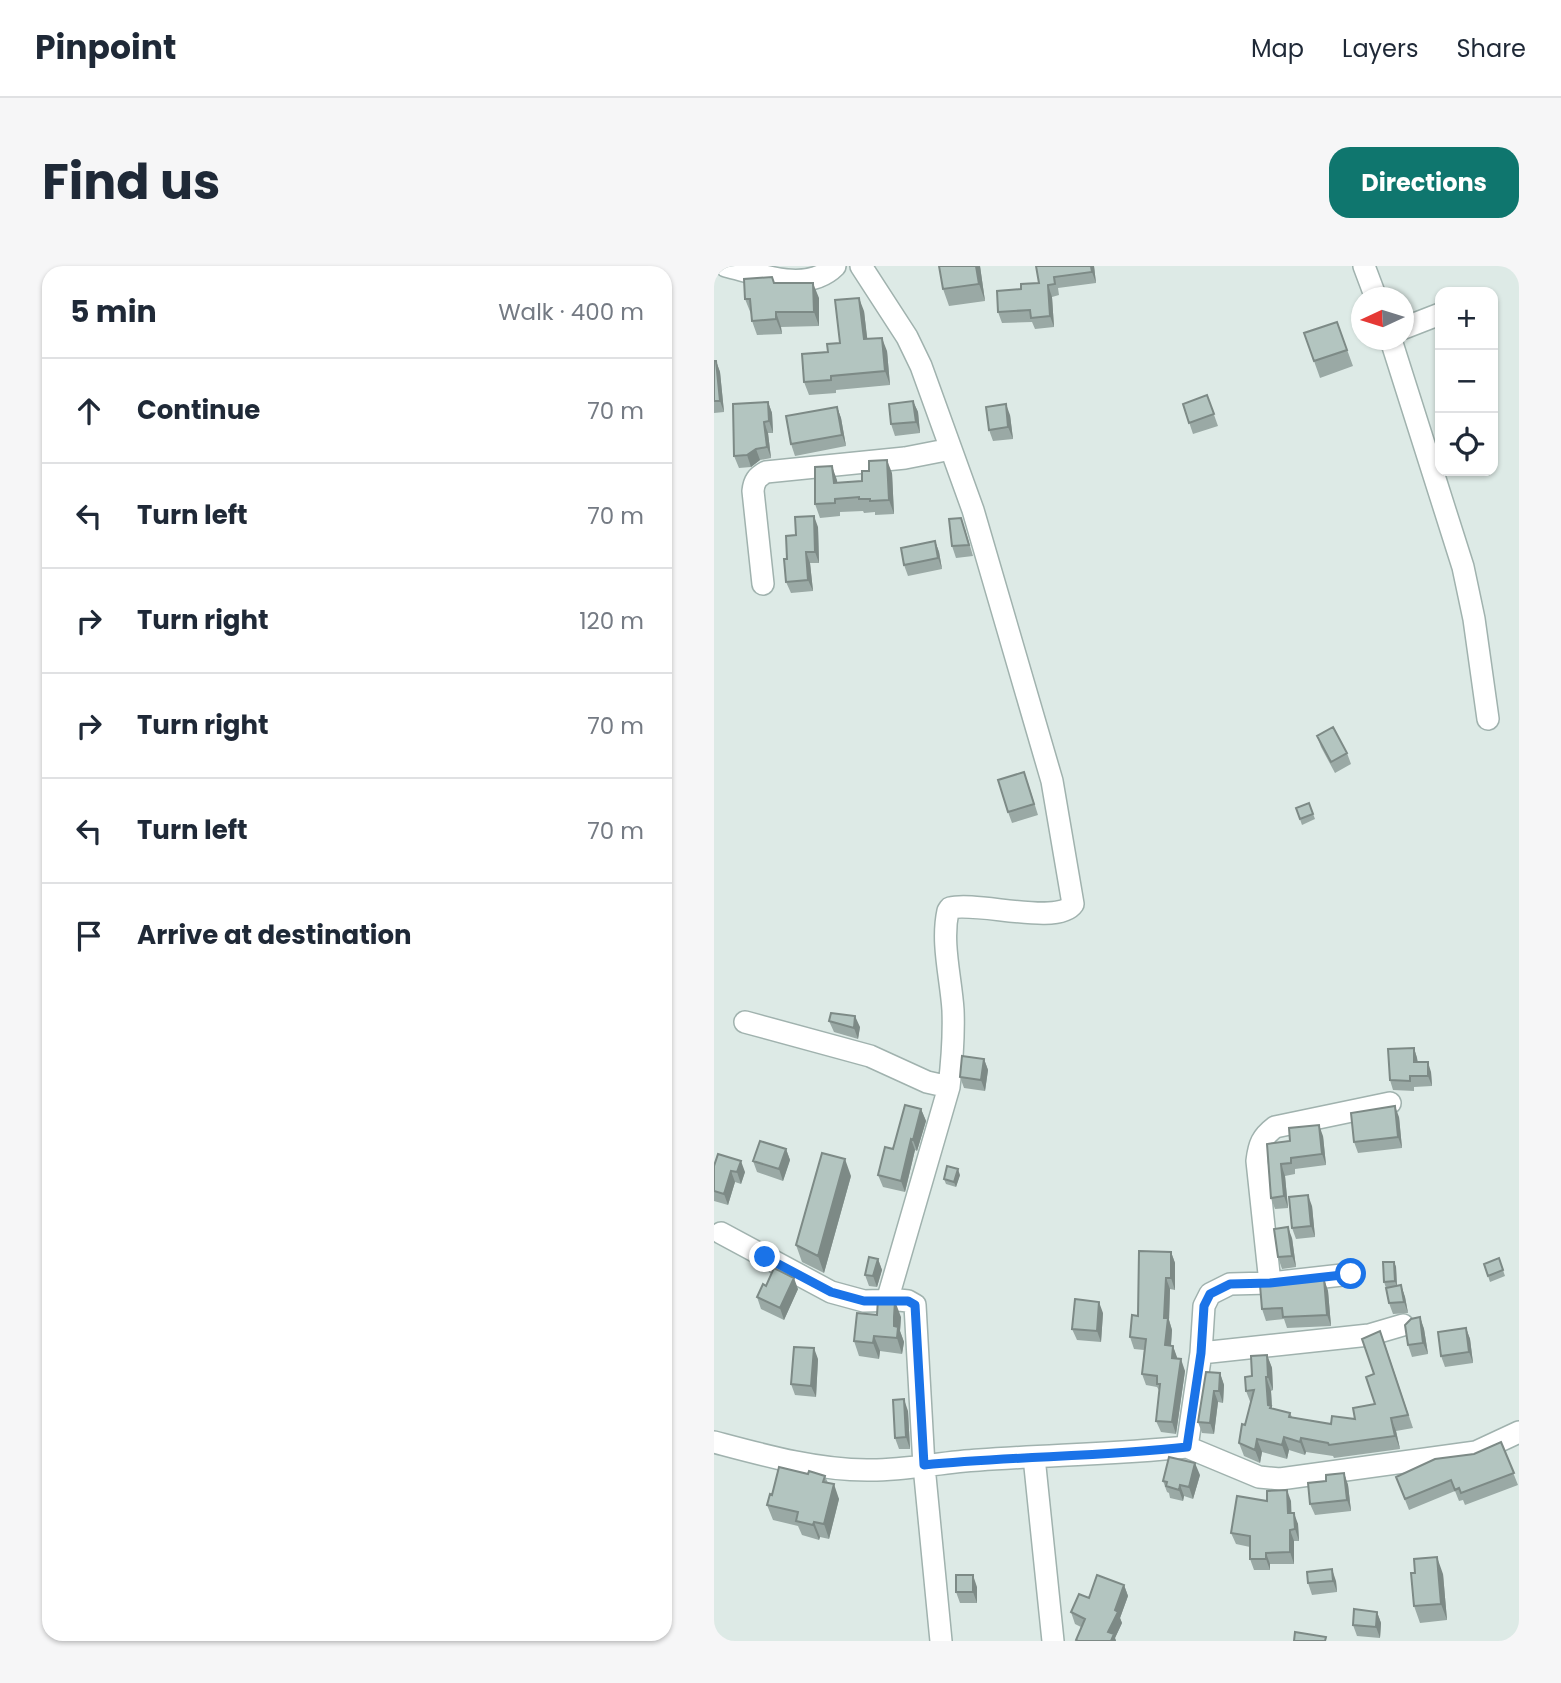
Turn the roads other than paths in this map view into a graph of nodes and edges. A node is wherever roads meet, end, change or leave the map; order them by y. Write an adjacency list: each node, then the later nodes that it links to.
1 (726, 266): 2 (street)
2 (835, 266)
3 (861, 266): 9 (street)
4 (1364, 266): 5 (street)
5 (1372, 287)
6 (1435, 316): 7 (street)
7 (1414, 324)
8 (1394, 350): 11 (street)
9 (951, 449): 10 (street); 13 (street)
10 (763, 584)
11 (1488, 719)
12 (745, 1022): 13 (street)
13 (948, 1087): 18 (street)
14 (1390, 1103): 17 (street)
15 (721, 1233): 18 (street)
16 (1351, 1274): 17 (street)
17 (1270, 1283): 20 (street)
18 (887, 1301): 25 (street)
19 (1403, 1325): 20 (street)
20 (1201, 1353): 23 (street)
21 (1519, 1432): 23 (street)
22 (714, 1442): 25 (street)
23 (1187, 1447): 24 (street)
24 (1034, 1457): 25 (street); 27 (street)
25 (924, 1465): 26 (street)
26 (941, 1641)
27 (1053, 1641)

